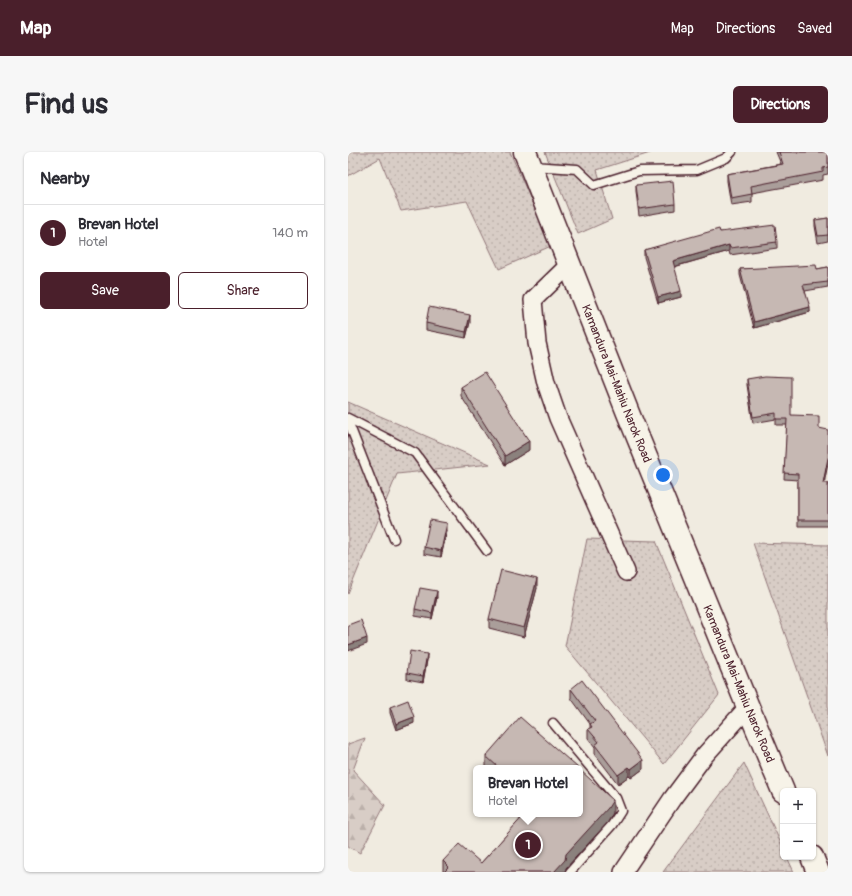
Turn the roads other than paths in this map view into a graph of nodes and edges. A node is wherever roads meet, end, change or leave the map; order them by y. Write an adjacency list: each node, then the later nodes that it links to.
1 (732, 152): 2 (lane)
2 (528, 159): 3 (highway, Kamandura Mai-Mahiu Narok Road)
3 (569, 265): 7 (street); 8 (highway, Kamandura Mai-Mahiu Narok Road)
4 (348, 419): 5 (lane); 6 (lane)
5 (394, 539)
6 (487, 551)
7 (626, 572)
8 (748, 708): 10 (highway, Kamandura Mai-Mahiu Narok Road); 13 (street)
9 (553, 722): 12 (lane)
10 (782, 788)
11 (813, 860): 14 (highway)
12 (570, 872)
13 (623, 872)
14 (818, 872)

